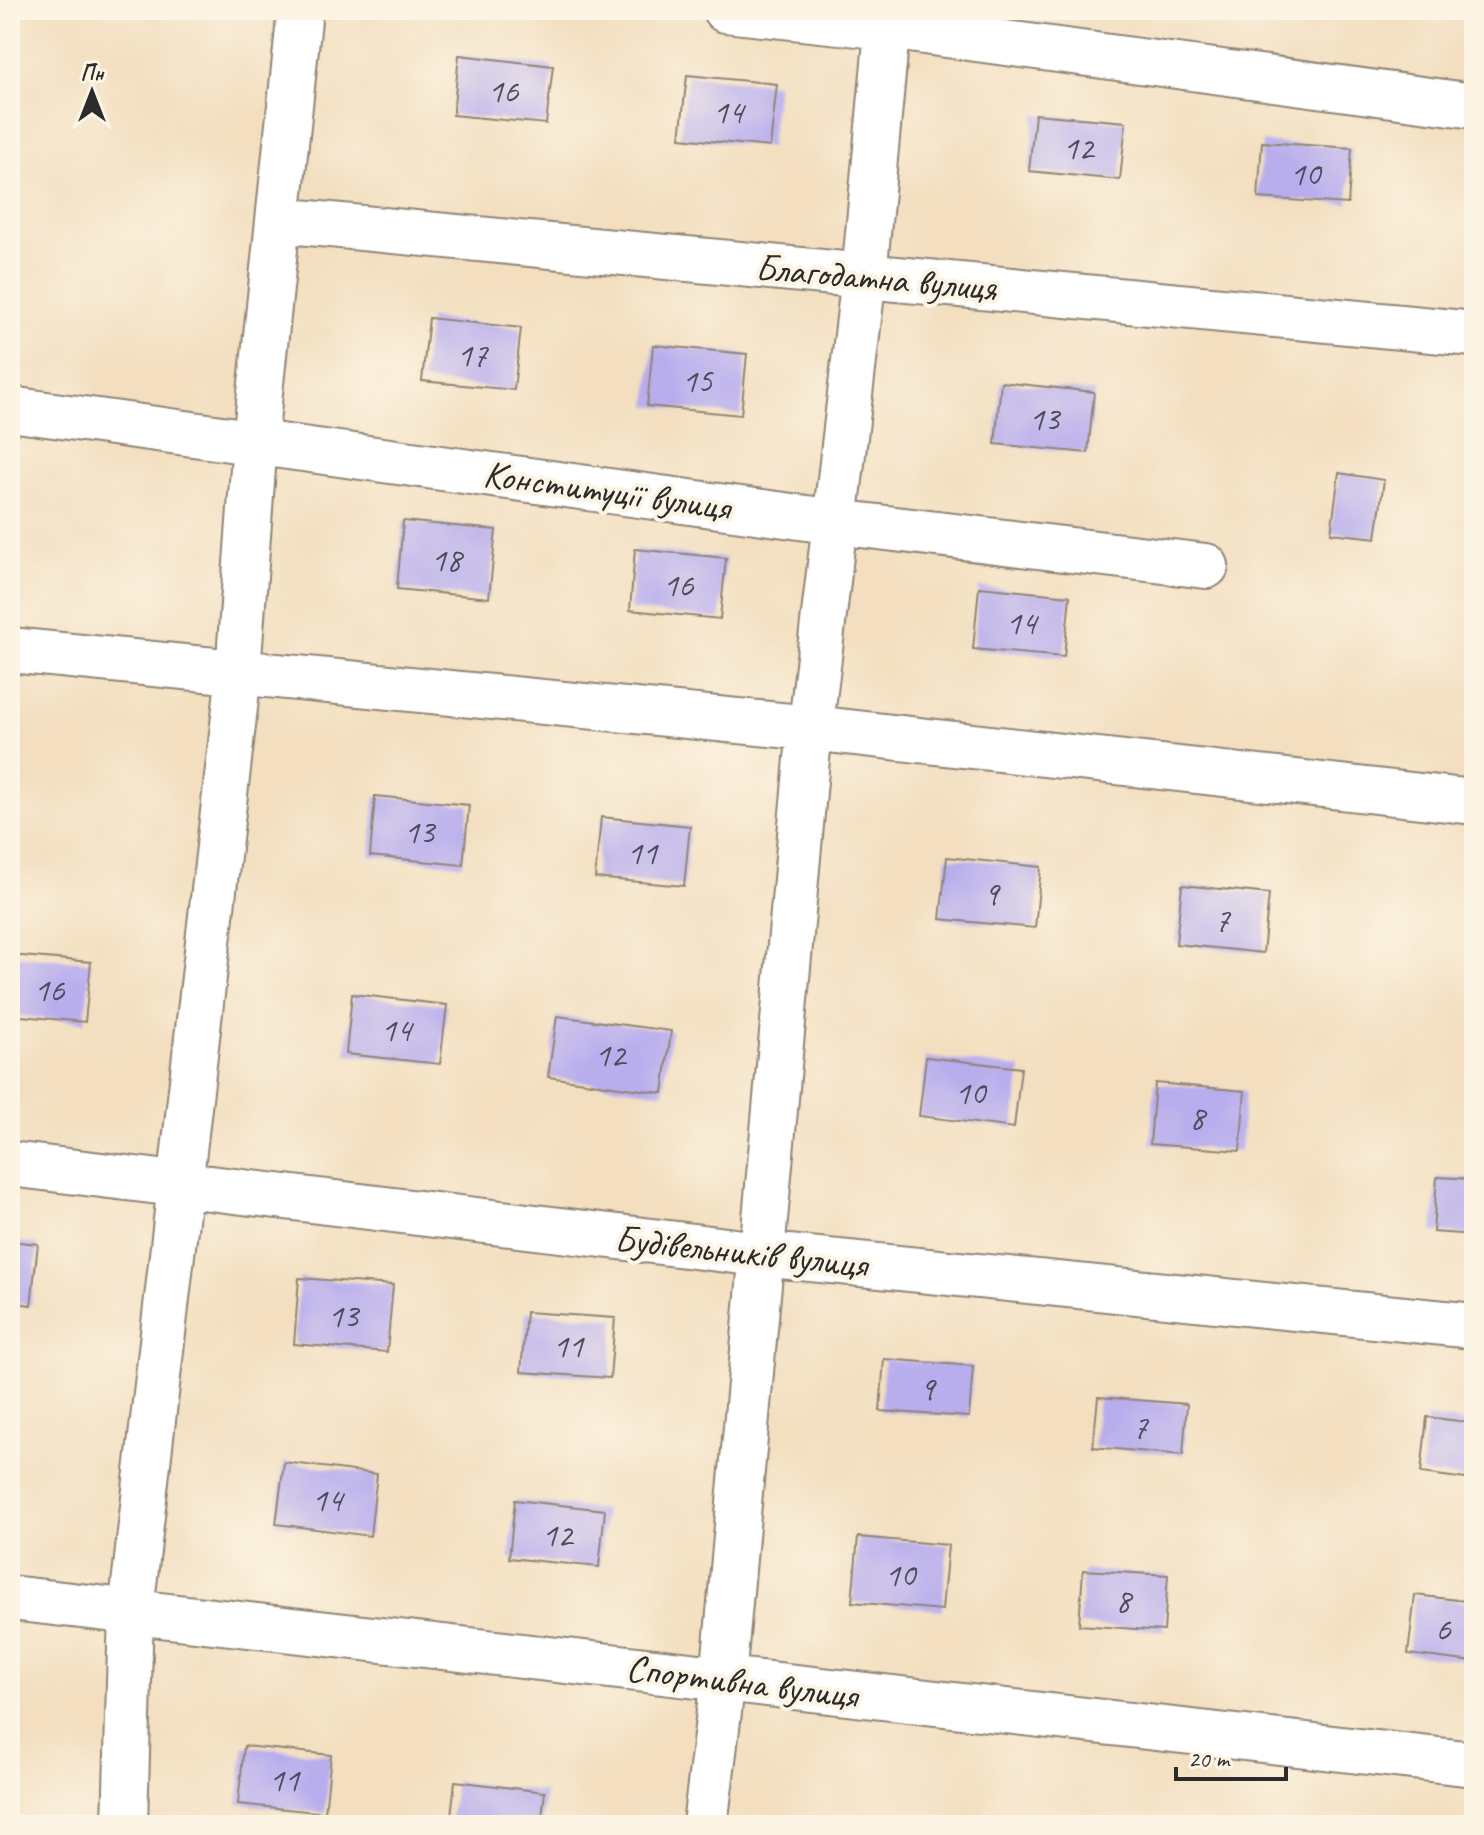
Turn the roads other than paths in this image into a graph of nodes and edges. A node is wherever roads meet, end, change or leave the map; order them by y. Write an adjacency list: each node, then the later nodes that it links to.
1 (300, 10): 5 (street)
2 (725, 10): 3 (street)
3 (888, 19): 4 (street); 6 (street)
4 (1474, 106)
5 (278, 220): 6 (street, Благодатна вулиця); 9 (street)
6 (864, 276): 7 (street, Благодатна вулиця); 10 (street)
7 (1474, 334)
8 (10, 409): 9 (street, Конституції вулиця)
9 (255, 441): 10 (street, Конституції вулиця); 13 (street)
10 (836, 522): 11 (street, Конституції вулиця); 14 (street)
11 (1206, 566)
12 (10, 650): 13 (street)
13 (238, 672): 14 (street); 17 (street)
14 (811, 728): 15 (street); 18 (street)
15 (1474, 802)
16 (10, 1164): 17 (street, Будівельників вулиця)
17 (182, 1187): 18 (street, Будівельників вулиця); 21 (street)
18 (760, 1254): 19 (street, Будівельників вулиця); 22 (street)
19 (1474, 1326)
20 (10, 1598): 21 (street, Спортивна вулиця)
21 (131, 1611): 22 (street, Спортивна вулиця); 24 (street)
22 (723, 1679): 23 (street, Спортивна вулиця); 25 (street)
23 (1474, 1764)
24 (125, 1825)
25 (705, 1825)

